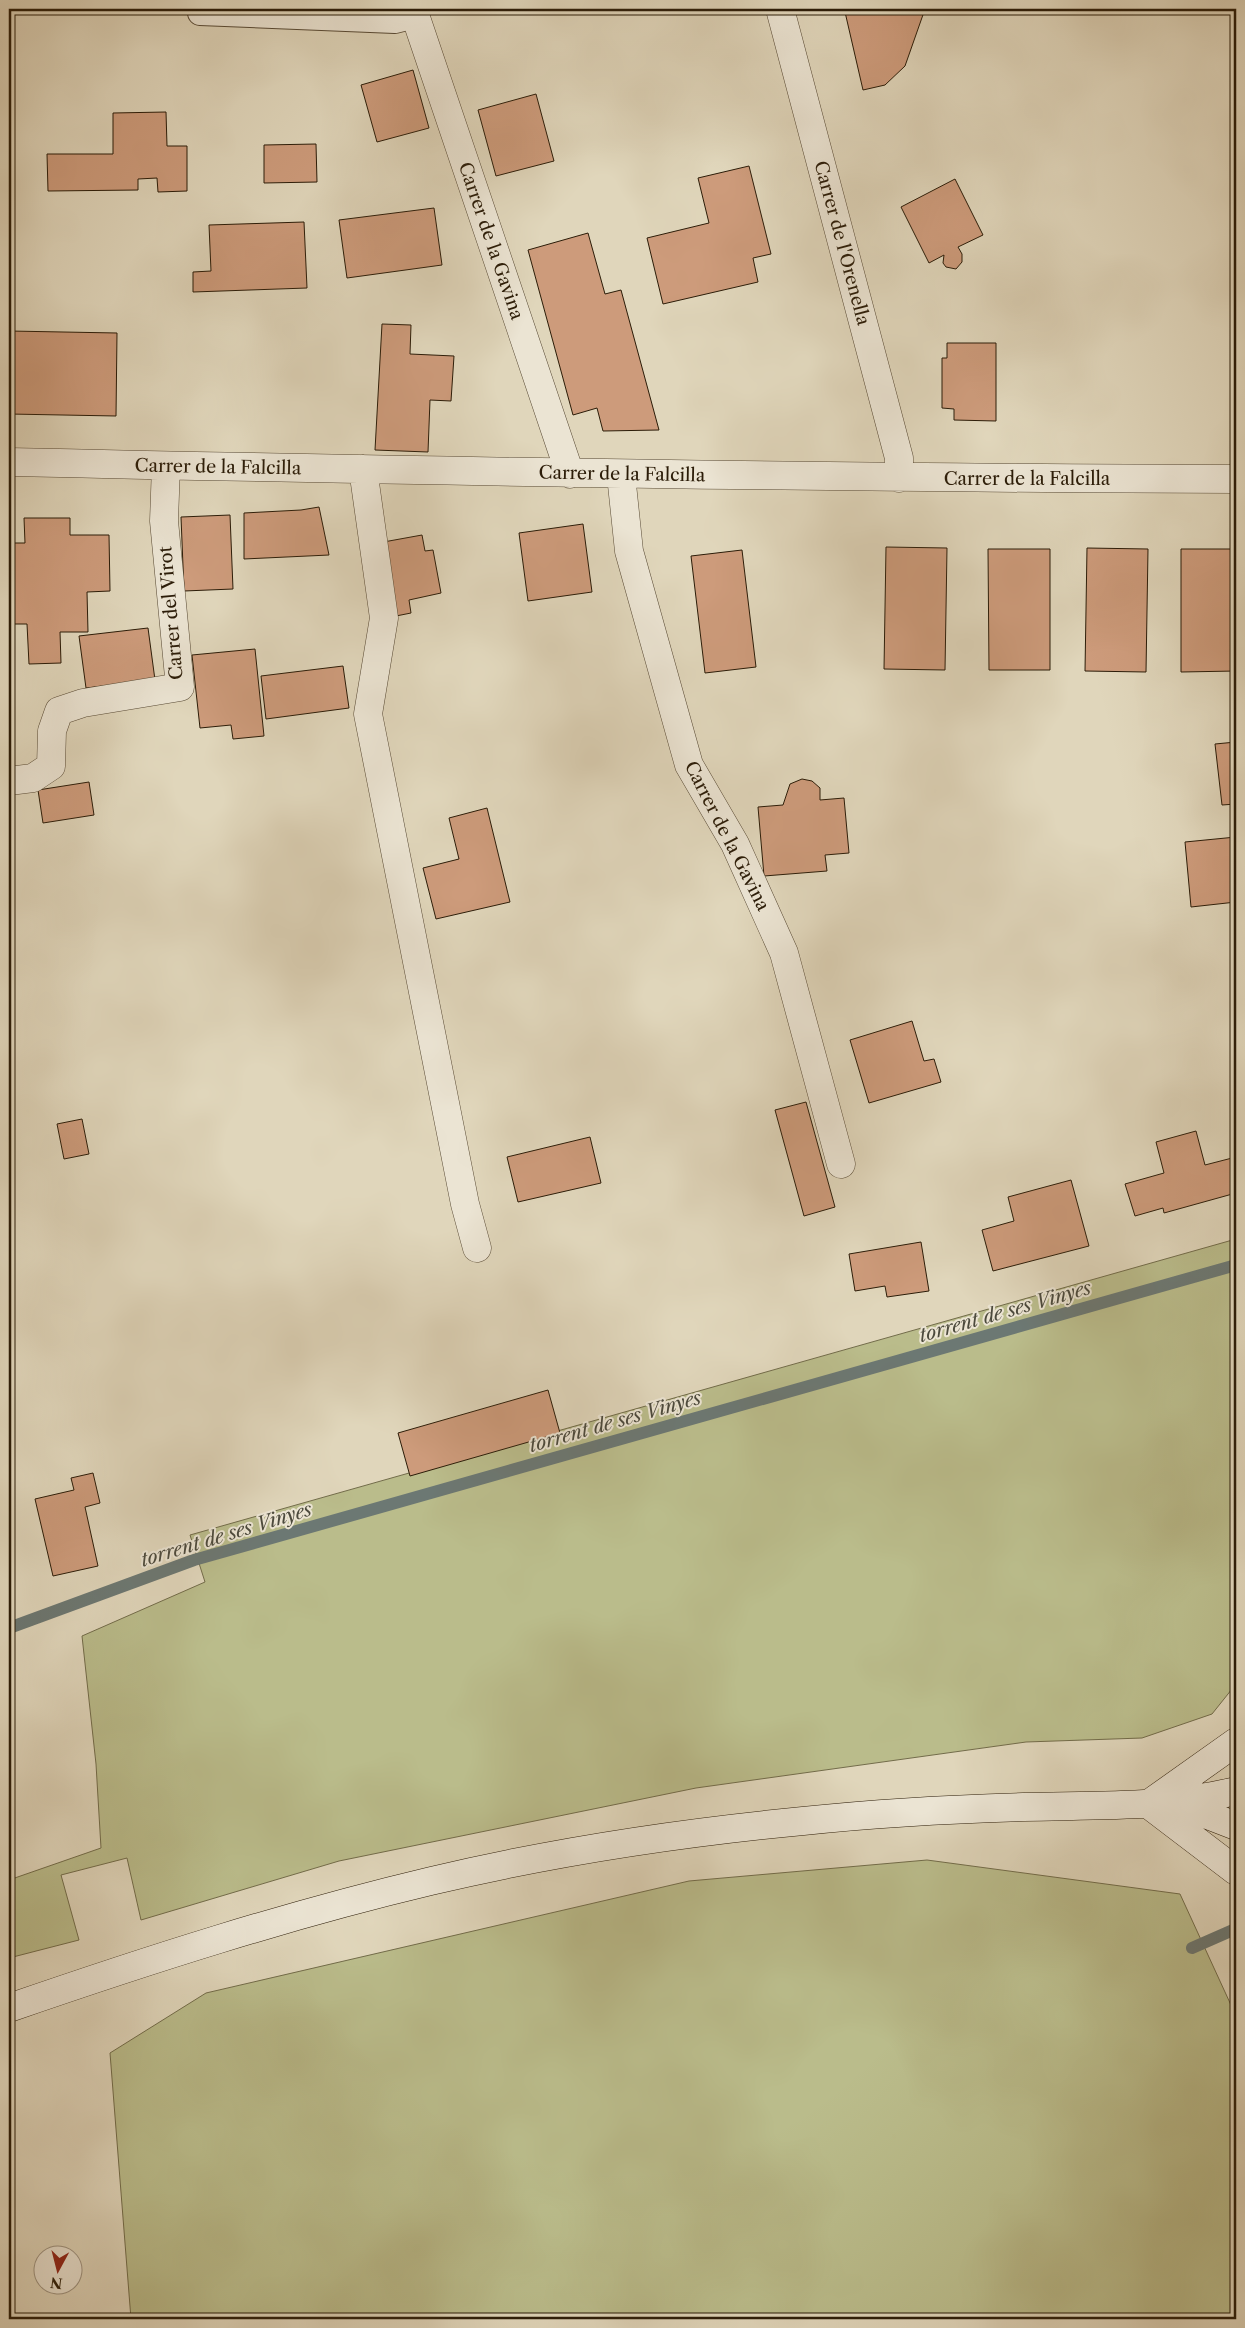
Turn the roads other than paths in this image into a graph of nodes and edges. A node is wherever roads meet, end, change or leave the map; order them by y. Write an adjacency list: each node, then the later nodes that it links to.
1 (780, 9): 9 (street, Carrer de l'Orenella)
2 (200, 13): 3 (lane)
3 (414, 13): 7 (street, Carrer de la Gavina)
4 (9, 462): 5 (street, Carrer de la Falcilla)
5 (166, 466): 6 (street, Carrer de la Falcilla); 11 (street, Carrer del Virot)
6 (363, 469): 7 (street, Carrer de la Falcilla); 13 (street)
7 (570, 474): 8 (street, Carrer de la Falcilla)
8 (621, 475): 9 (street, Carrer de la Falcilla); 12 (street, Carrer de la Gavina)
9 (899, 478): 10 (street, Carrer de la Falcilla)
10 (1236, 479)
11 (9, 781)
12 (841, 1164)
13 (477, 1248)
14 (1236, 1742): 16 (street)
15 (1236, 1791): 16 (street)
16 (1148, 1804): 17 (street); 18 (street); 19 (street)
17 (1236, 1826)
18 (1236, 1871)
19 (9, 2008)

